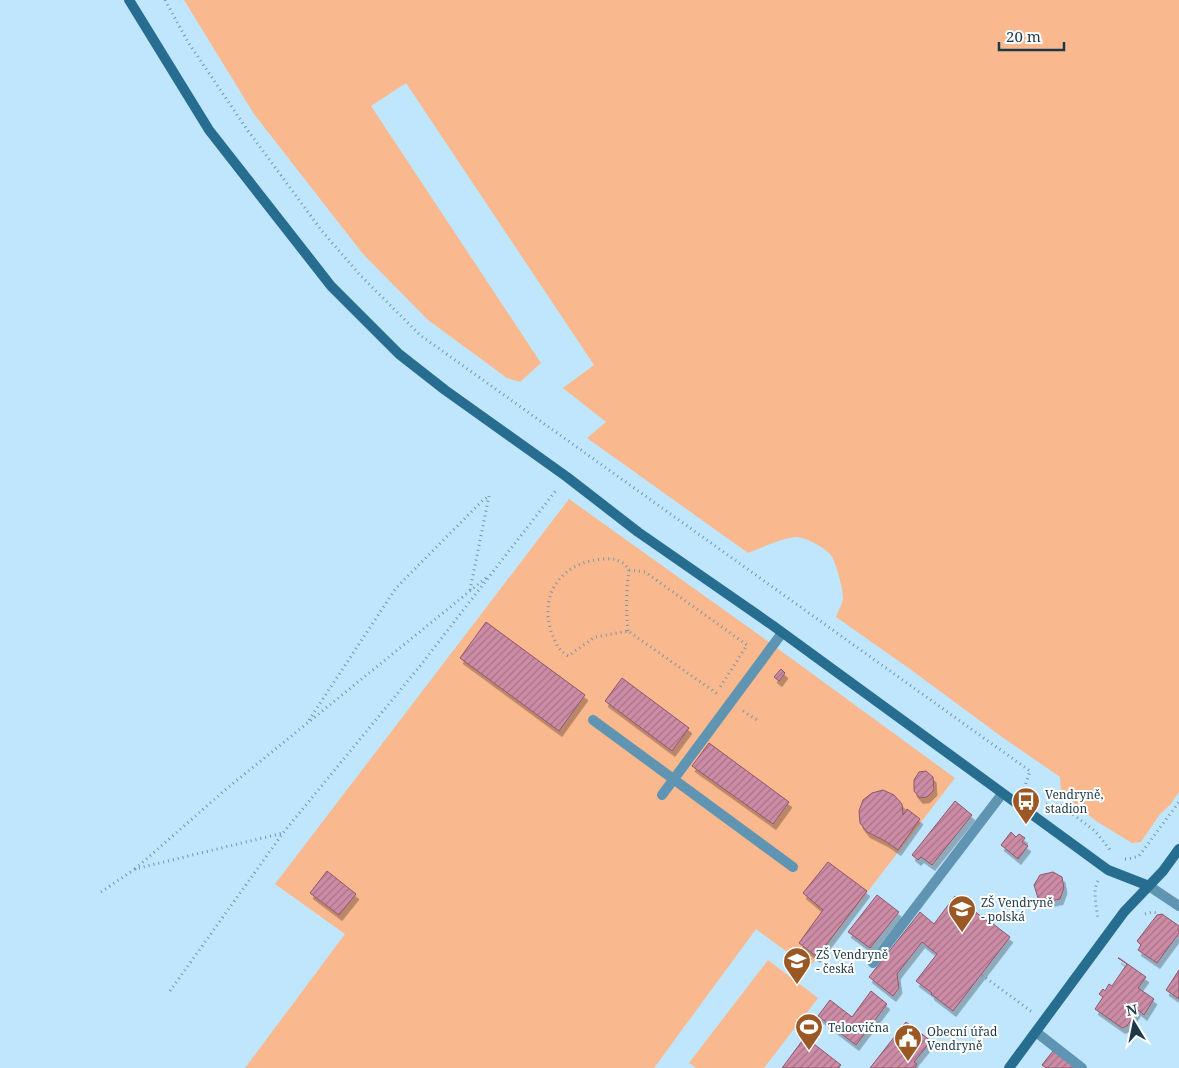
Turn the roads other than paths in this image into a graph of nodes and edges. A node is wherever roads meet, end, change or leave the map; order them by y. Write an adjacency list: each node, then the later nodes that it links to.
1 (129, 0): 2 (street)
2 (782, 633): 4 (street); 5 (street)
3 (593, 720): 4 (street)
4 (674, 778): 6 (street); 8 (street)
5 (1002, 794): 9 (street); 11 (street)
6 (662, 795)
7 (1179, 849): 9 (street)
8 (793, 867)
9 (1148, 886): 10 (street); 12 (street)
10 (1179, 906)
11 (873, 963)
12 (1036, 1032): 13 (street); 14 (street)
13 (1009, 1068)
14 (1082, 1068)

